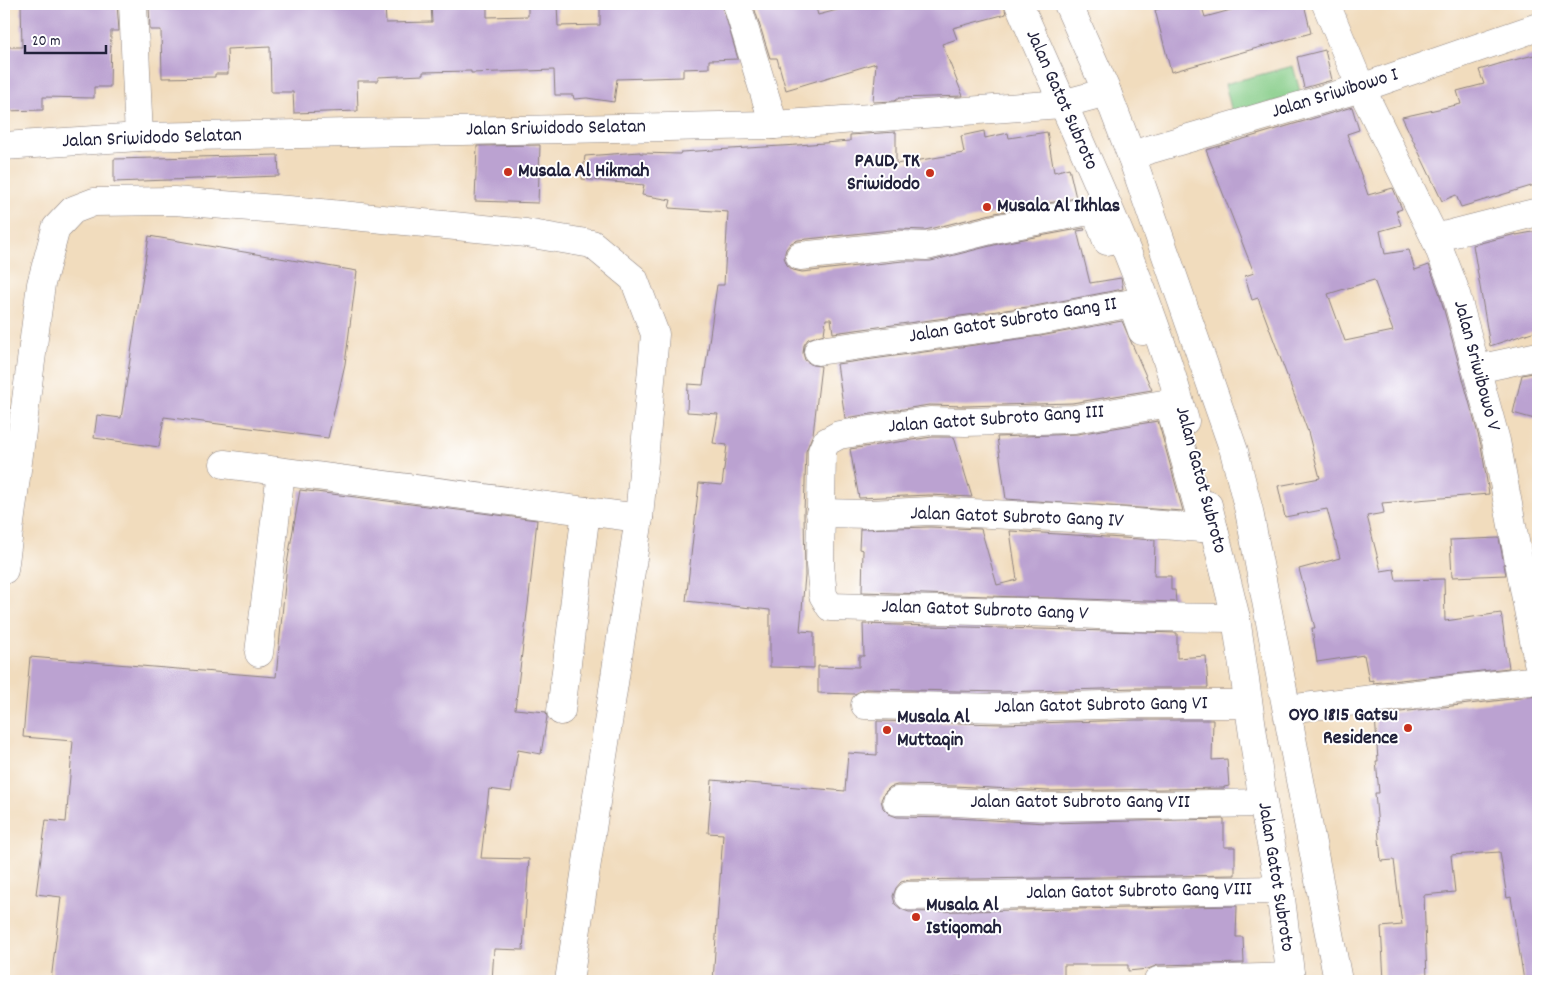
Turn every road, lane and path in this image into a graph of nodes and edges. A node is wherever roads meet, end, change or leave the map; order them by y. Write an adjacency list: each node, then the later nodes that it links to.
1 (133, 4): 11 (street)
2 (738, 4): 10 (street)
3 (1019, 4): 9 (street, Jalan Gatot Subroto)
4 (1068, 4): 8 (street, Jalan Gatot Subroto)
5 (1326, 4): 7 (street, Jalan Sriwibowo V)
6 (1538, 27): 7 (street, Jalan Sriwibowo I)
7 (1361, 88): 13 (street, Jalan Sriwibowo I); 15 (street, Jalan Sriwibowo V)
8 (1107, 92): 9 (street, Jalan Sriwidodo Selatan); 13 (street, Jalan Gatot Subroto)
9 (1062, 104): 10 (street, Jalan Sriwidodo Selatan); 27 (street, Jalan Gatot Subroto)
10 (774, 125): 11 (street, Jalan Sriwidodo Selatan)
11 (139, 137): 12 (street, Jalan Sriwidodo Selatan)
12 (4, 146)
13 (1131, 155): 36 (street, Jalan Gatot Subroto)
14 (1538, 212): 15 (street)
15 (1435, 238): 20 (street, Jalan Sriwibowo V)
16 (800, 256): 17 (street)
17 (1132, 303): 18 (street, Jalan Gatot Subroto Gang II); 21 (street, Jalan Gatot Subroto Gang II)
18 (818, 351)
19 (1538, 356): 20 (street)
20 (1477, 370): 29 (street, Jalan Sriwibowo V)
21 (1169, 403): 25 (street, Jalan Gatot Subroto Gang III); 27 (street)
22 (224, 464): 23 (street)
23 (282, 472): 24 (street); 31 (street)
24 (586, 511): 26 (street); 37 (street)
25 (820, 513): 27 (street, Jalan Gatot Subroto Gang IV); 30 (street, Jalan Gatot Subroto Gang V)
26 (639, 518): 28 (street); 43 (street)
27 (1209, 528): 30 (street, Jalan Gatot Subroto)
28 (4, 570)
29 (1532, 600): 32 (street, Jalan Sriwibowo V)
30 (1236, 618): 34 (street, Jalan Gatot Subroto)
31 (259, 653)
32 (1538, 662)
33 (1538, 680): 36 (street)
34 (1248, 704): 35 (street, Jalan Gatot Subroto Gang VI); 39 (street, Jalan Gatot Subroto)
35 (865, 705)
36 (1287, 709): 45 (street, Jalan Gatot Subroto)
37 (562, 712)
38 (897, 801): 39 (street, Jalan Gatot Subroto Gang VII)
39 (1263, 803): 40 (street, Jalan Gatot Subroto)
40 (1280, 890): 41 (street, Jalan Gatot Subroto Gang VIII); 42 (street, Jalan Gatot Subroto)
41 (909, 896)
42 (1291, 979): 44 (street)
43 (569, 981)
44 (1158, 981)
45 (1338, 981)

